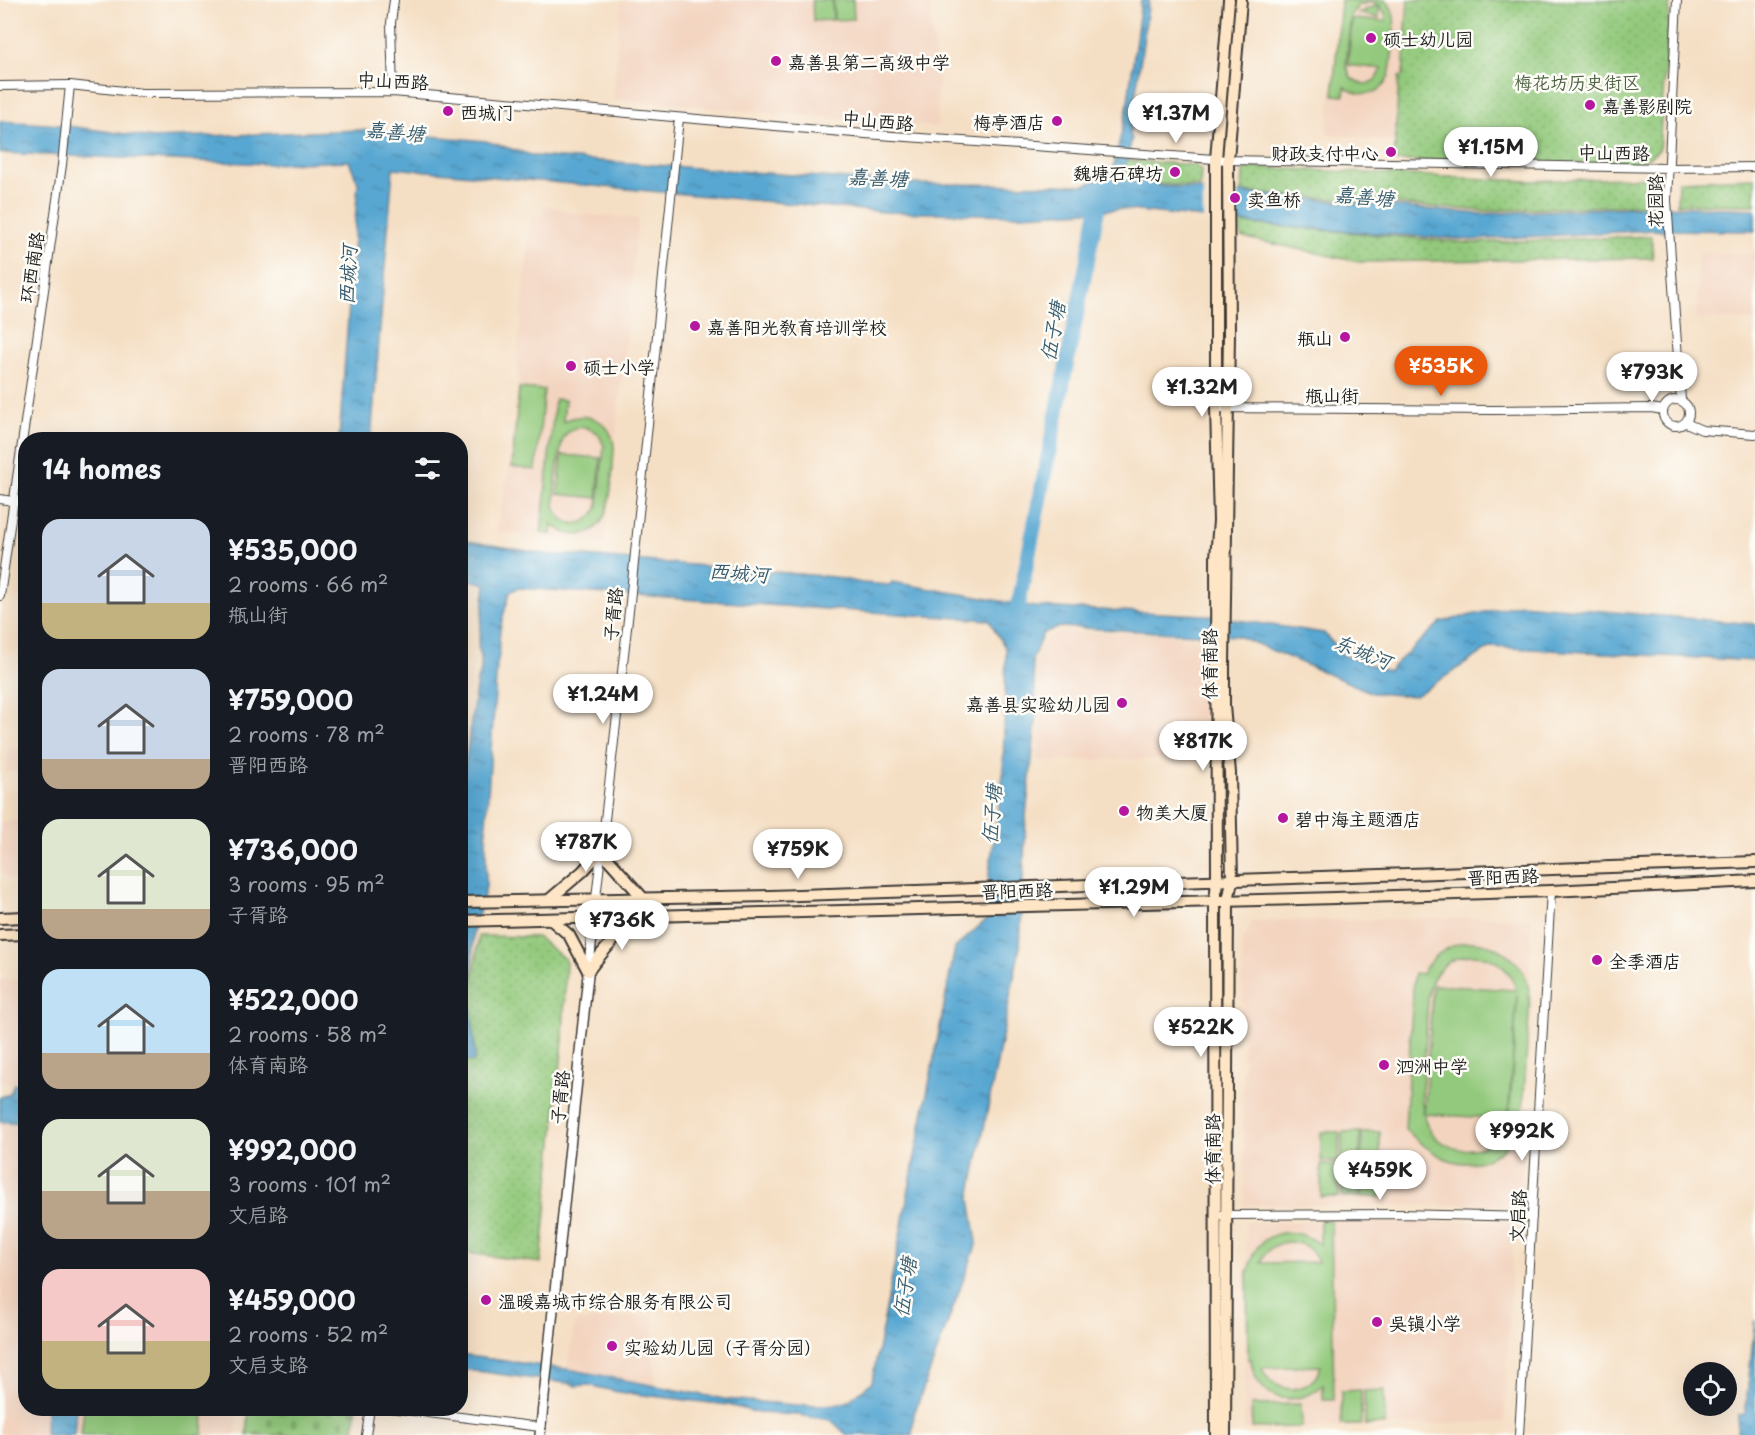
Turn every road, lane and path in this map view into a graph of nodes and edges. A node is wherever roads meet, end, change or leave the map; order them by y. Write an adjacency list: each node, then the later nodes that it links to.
1 (394, 0): 7 (street)
2 (1229, 0): 9 (main road, 体育南路)
3 (1241, 0): 10 (main road, 体育南路)
4 (1677, 0): 12 (street, 花园路)
5 (0, 86): 6 (street, 中山西路)
6 (70, 86): 7 (street, 中山西路); 18 (street, 环西南路)
7 (393, 92): 8 (street, 中山西路)
8 (679, 118): 9 (street, 中山西路); 27 (street, 子胥路)
9 (1216, 159): 10 (street, 中山西路); 14 (main road, 体育南路)
10 (1228, 160): 12 (street, 中山西路); 15 (main road, 体育南路)
11 (1755, 167): 12 (street, 中山西路)
12 (1668, 168): 13 (street, 花园路)
13 (1681, 401): 16 (street); 17 (street)
14 (1216, 408): 15 (street, 甁山街); 25 (main road, 体育南路)
15 (1228, 409): 16 (street, 甁山街); 25 (main road, 体育南路)
16 (1663, 410): 17 (street)
17 (1686, 423): 19 (street)
18 (23, 432)
19 (1755, 434)
20 (18, 467): 22 (street, 环西南路)
21 (0, 499): 22 (street)
22 (13, 501): 23 (street); 24 (street, 环西南路)
23 (18, 502)
24 (0, 596)
25 (1221, 596): 26 (main road, 体育南路)
26 (1220, 663): 29 (main road, 体育南路); 30 (main road, 体育南路)
27 (602, 851): 33 (main road); 34 (street, 子胥路); 35 (main road)
28 (1755, 862): 30 (main road, 晋阳西路)
29 (1217, 881): 30 (main road, 晋阳西路); 33 (main road, 晋阳西路); 36 (main road, 体育南路)
30 (1232, 881): 37 (main road, 体育南路)
31 (1755, 881): 32 (main road, 晋阳西路)
32 (1551, 891): 37 (main road, 晋阳西路); 49 (street, 文启路)
33 (642, 897): 34 (main road, 晋阳西路)
34 (596, 898): 35 (main road, 晋阳西路); 42 (street, 子胥路)
35 (550, 899): 38 (main road, 晋阳西路)
36 (1215, 901): 37 (main road, 晋阳西路); 40 (main road, 晋阳西路); 48 (main road, 体育南路)
37 (1228, 901): 48 (main road, 体育南路)
38 (468, 902)
39 (18, 917): 41 (main road)
40 (640, 917): 42 (main road, 晋阳西路); 47 (main road)
41 (0, 918)
42 (594, 918): 43 (main road, 晋阳西路); 47 (street, 子胥路)
43 (550, 919): 44 (main road, 晋阳西路); 47 (main road)
44 (468, 921)
45 (18, 934): 46 (main road)
46 (0, 935)
47 (588, 971): 52 (street, 子胥路)
48 (1222, 1214): 49 (street); 54 (main road, 体育南路); 55 (main road, 体育南路)
49 (1532, 1217): 56 (street, 文启路)
50 (369, 1416): 53 (street)
51 (442, 1416): 52 (street)
52 (540, 1431)
53 (366, 1435)
54 (1216, 1435)
55 (1225, 1435)
56 (1519, 1435)

